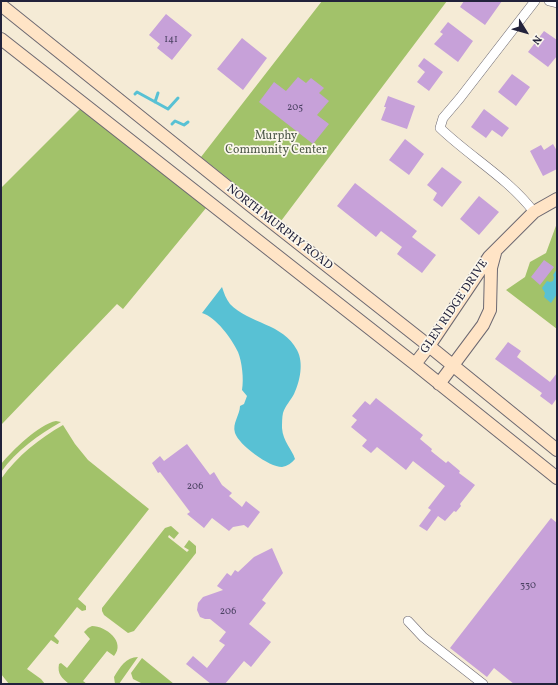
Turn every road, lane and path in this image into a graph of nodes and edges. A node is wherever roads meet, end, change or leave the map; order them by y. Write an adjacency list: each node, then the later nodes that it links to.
1 (535, 1): 8 (street)
2 (550, 1): 3 (street)
3 (557, 3)
4 (1, 5): 7 (main road, NORTH MURPHY ROAD)
5 (1, 38): 10 (main road, NORTH MURPHY ROAD)
6 (557, 199): 8 (main road, GLEN RIDGE DRIVE)
7 (250, 205): 9 (main road, NORTH MURPHY ROAD); 10 (main road)
8 (534, 212): 12 (main road, GLEN RIDGE DRIVE)
9 (260, 214): 11 (main road); 13 (main road, NORTH MURPHY ROAD)
10 (236, 222): 11 (main road, NORTH MURPHY ROAD)
11 (247, 231): 14 (main road, NORTH MURPHY ROAD)
12 (495, 250): 13 (main road, GLEN RIDGE DRIVE); 15 (main road, GLEN RIDGE DRIVE)
13 (430, 346): 14 (main road, GLEN RIDGE DRIVE); 15 (main road, NORTH MURPHY ROAD)
14 (415, 364): 16 (main road, NORTH MURPHY ROAD)
15 (454, 365): 16 (main road, GLEN RIDGE DRIVE); 17 (main road, NORTH MURPHY ROAD)
16 (439, 384): 18 (main road, NORTH MURPHY ROAD)
17 (557, 450)
18 (557, 478)
19 (408, 621): 20 (street)
20 (484, 684)

